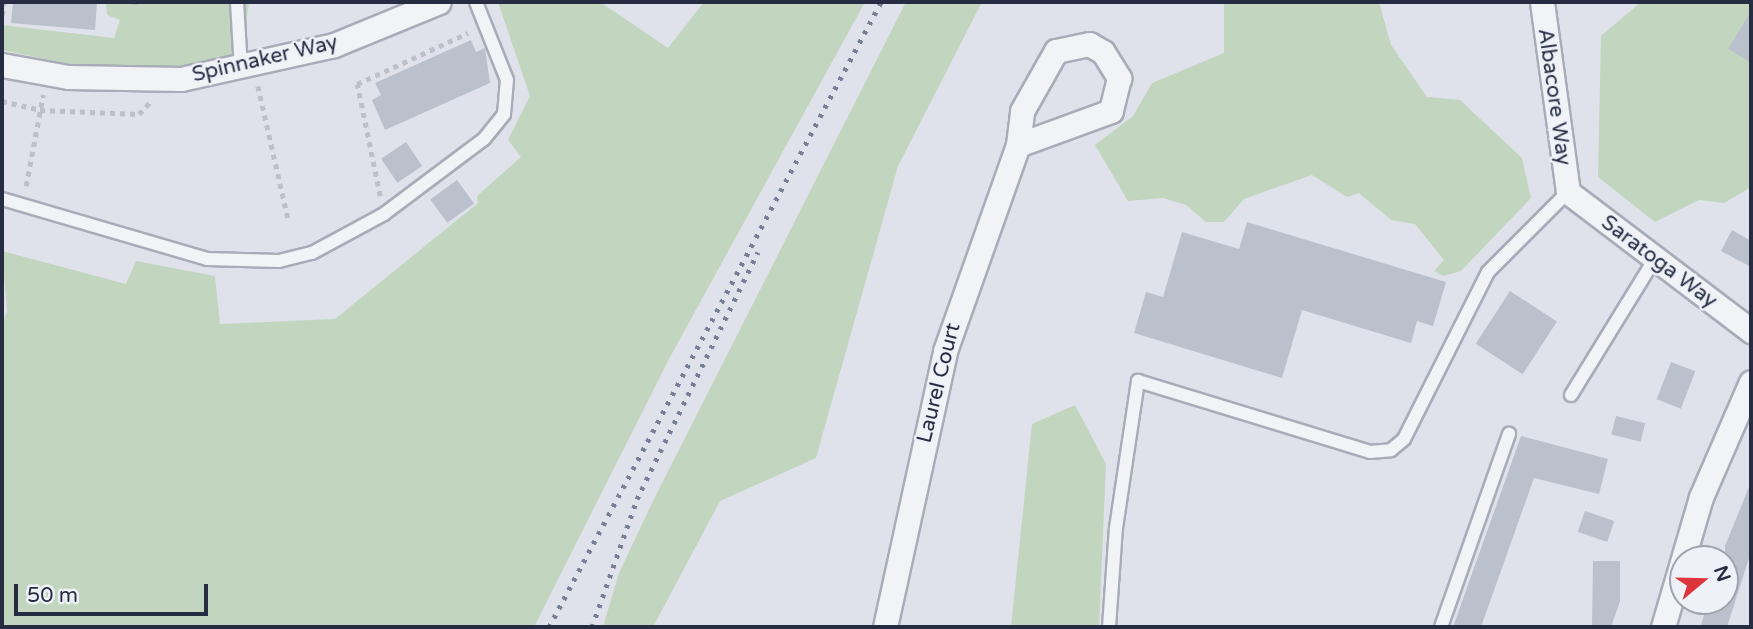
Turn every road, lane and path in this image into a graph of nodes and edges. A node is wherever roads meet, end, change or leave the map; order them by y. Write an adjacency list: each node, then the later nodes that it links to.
1 (4, 2): 6 (path)
2 (237, 2): 9 (lane)
3 (439, 2): 9 (street, Spinnaker Way)
4 (476, 2): 7 (lane)
5 (1542, 2): 15 (street, Albacore Way)
6 (2, 15)
7 (485, 25): 18 (lane); 18 (path)
8 (2, 65): 9 (street, Spinnaker Way)
9 (249, 76): 19 (path)
10 (43, 91): 13 (path)
11 (157, 94): 13 (path)
12 (2, 101): 13 (path)
13 (40, 110): 17 (path)
14 (1018, 145): 14 (street, Laurel Court); 25 (street, Laurel Court)
15 (1568, 192): 20 (street, Saratoga Way); 26 (lane)
16 (2, 199): 17 (lane)
17 (23, 205): 18 (lane)
18 (384, 214)
19 (288, 218)
20 (1654, 260): 21 (street, Saratoga Way); 23 (lane)
21 (1751, 331)
22 (1751, 382): 28 (street)
23 (1571, 395)
24 (1509, 434): 27 (lane)
25 (885, 627)
26 (1109, 627)
27 (1441, 627)
28 (1663, 627)

